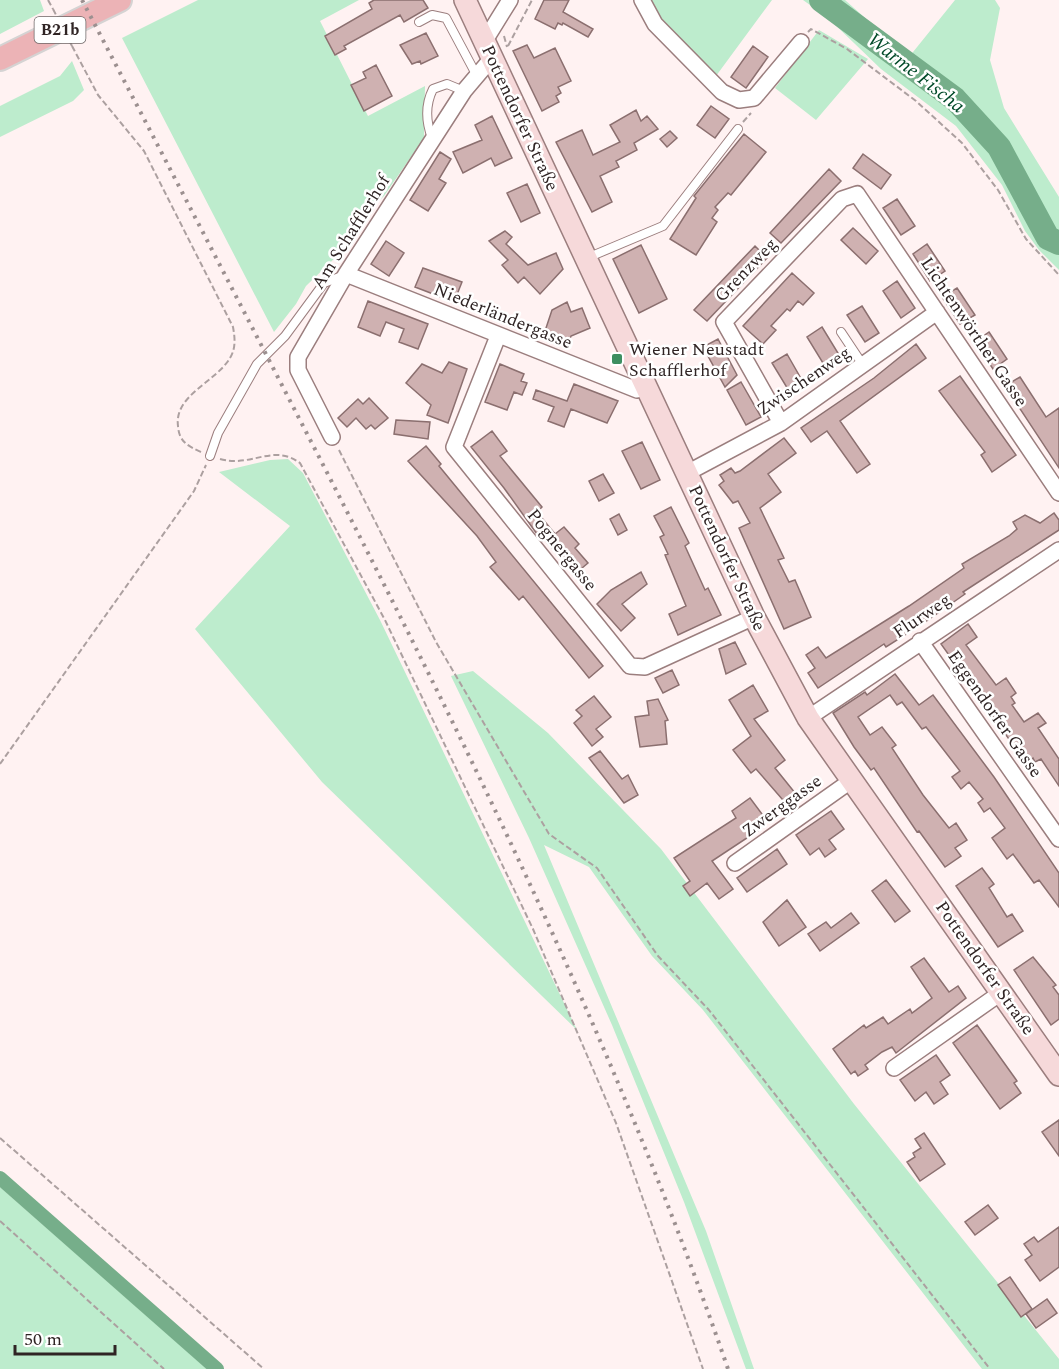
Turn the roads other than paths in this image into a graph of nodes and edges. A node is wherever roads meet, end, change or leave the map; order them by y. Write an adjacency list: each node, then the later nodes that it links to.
1 (120, 0): 8 (main road, B21b)
2 (465, 0): 7 (main road, Pottendorfer Straße)
3 (510, 0): 7 (street, Am Schafflerhof)
4 (642, 0): 6 (street)
5 (419, 22): 9 (lane)
6 (801, 42)
7 (495, 49): 9 (street, Am Schafflerhof); 14 (main road, Pottendorfer Straße)
8 (0, 59)
9 (477, 76): 10 (street, Am Schafflerhof)
10 (464, 91): 12 (street, Am Schafflerhof); 12 (lane)
11 (738, 129): 14 (lane)
12 (433, 140): 15 (street, Am Schafflerhof)
13 (856, 194): 16 (street, Lichtenwörther Gasse); 21 (street, Grenzweg)
14 (586, 259): 20 (main road, Pottendorfer Straße)
15 (346, 274): 18 (street, Niederländergasse); 22 (street, Am Schafflerhof); 23 (lane)
16 (937, 312): 19 (street, Zwischenweg); 25 (street, Lichtenwörther Gasse)
17 (841, 332): 19 (lane)
18 (498, 336): 20 (street, Niederländergasse); 27 (street, Pognergasse)
19 (862, 365): 21 (street, Zwischenweg)
20 (647, 388): 24 (main road, Pottendorfer Straße)
21 (781, 423): 24 (street, Zwischenweg)
22 (332, 437)
23 (210, 456)
24 (687, 473): 27 (main road, Pottendorfer Straße)
25 (1059, 493)
26 (1059, 550): 28 (street, Flurweg)
27 (754, 617): 29 (main road, Pottendorfer Straße)
28 (920, 641): 29 (street, Flurweg); 31 (street, Eggendorfer Gasse)
29 (808, 718): 30 (main road, Pottendorfer Straße)
30 (852, 780): 32 (street, Zwerggasse); 33 (main road, Pottendorfer Straße)
31 (1059, 839)
32 (735, 863)
33 (1002, 992): 34 (street); 35 (main road, Pottendorfer Straße)
34 (894, 1068)
35 (1059, 1075)

